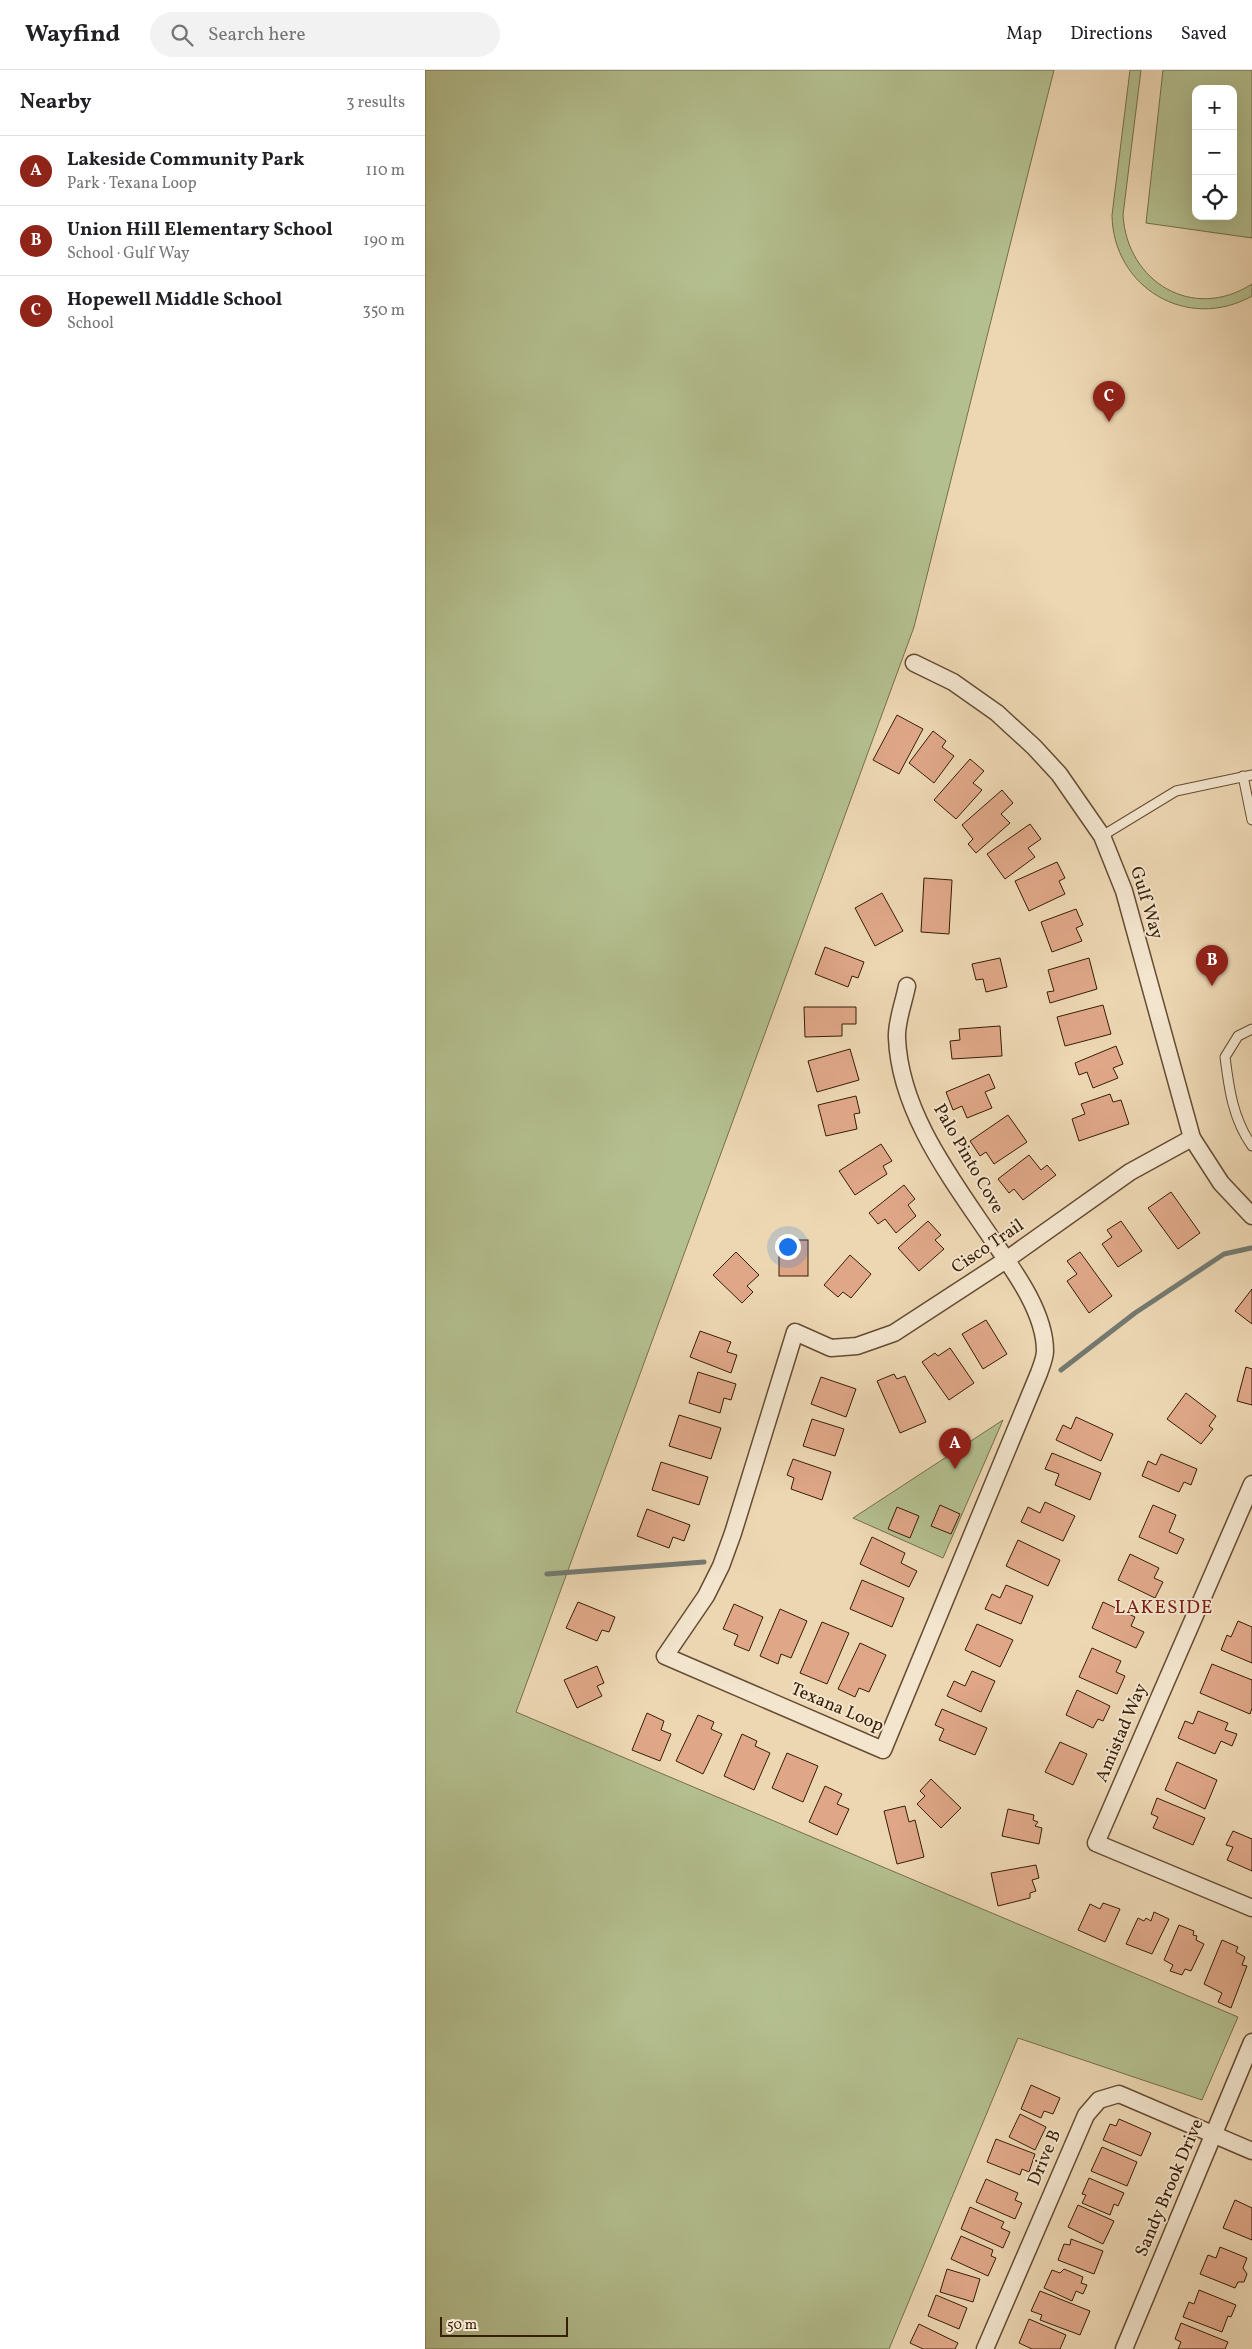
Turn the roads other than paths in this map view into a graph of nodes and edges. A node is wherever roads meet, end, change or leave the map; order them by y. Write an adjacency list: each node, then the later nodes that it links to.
1 (914, 663): 4 (street, Gulf Way)
2 (1247, 776): 3 (lane); 4 (lane)
3 (1252, 820)
4 (1102, 836): 7 (street, Gulf Way)
5 (907, 986): 10 (street, Palo Pinto Cove)
6 (1252, 1030): 8 (lane)
7 (1192, 1138): 9 (street, Gulf Way); 10 (street, Cisco Trail)
8 (1252, 1146)
9 (1252, 1216)
10 (1006, 1260): 11 (street, Cisco Trail); 11 (street, Texana Loop)
11 (795, 1332)
12 (1252, 1484): 13 (street, Amistad Way)
13 (1252, 1908)
14 (1252, 2042): 15 (street, Sandy Brook Drive)
15 (1215, 2134): 16 (street, Drive B); 17 (street, Drive B); 18 (street, Sandy Brook Drive)
16 (1252, 2151)
17 (985, 2349)
18 (1124, 2349)

